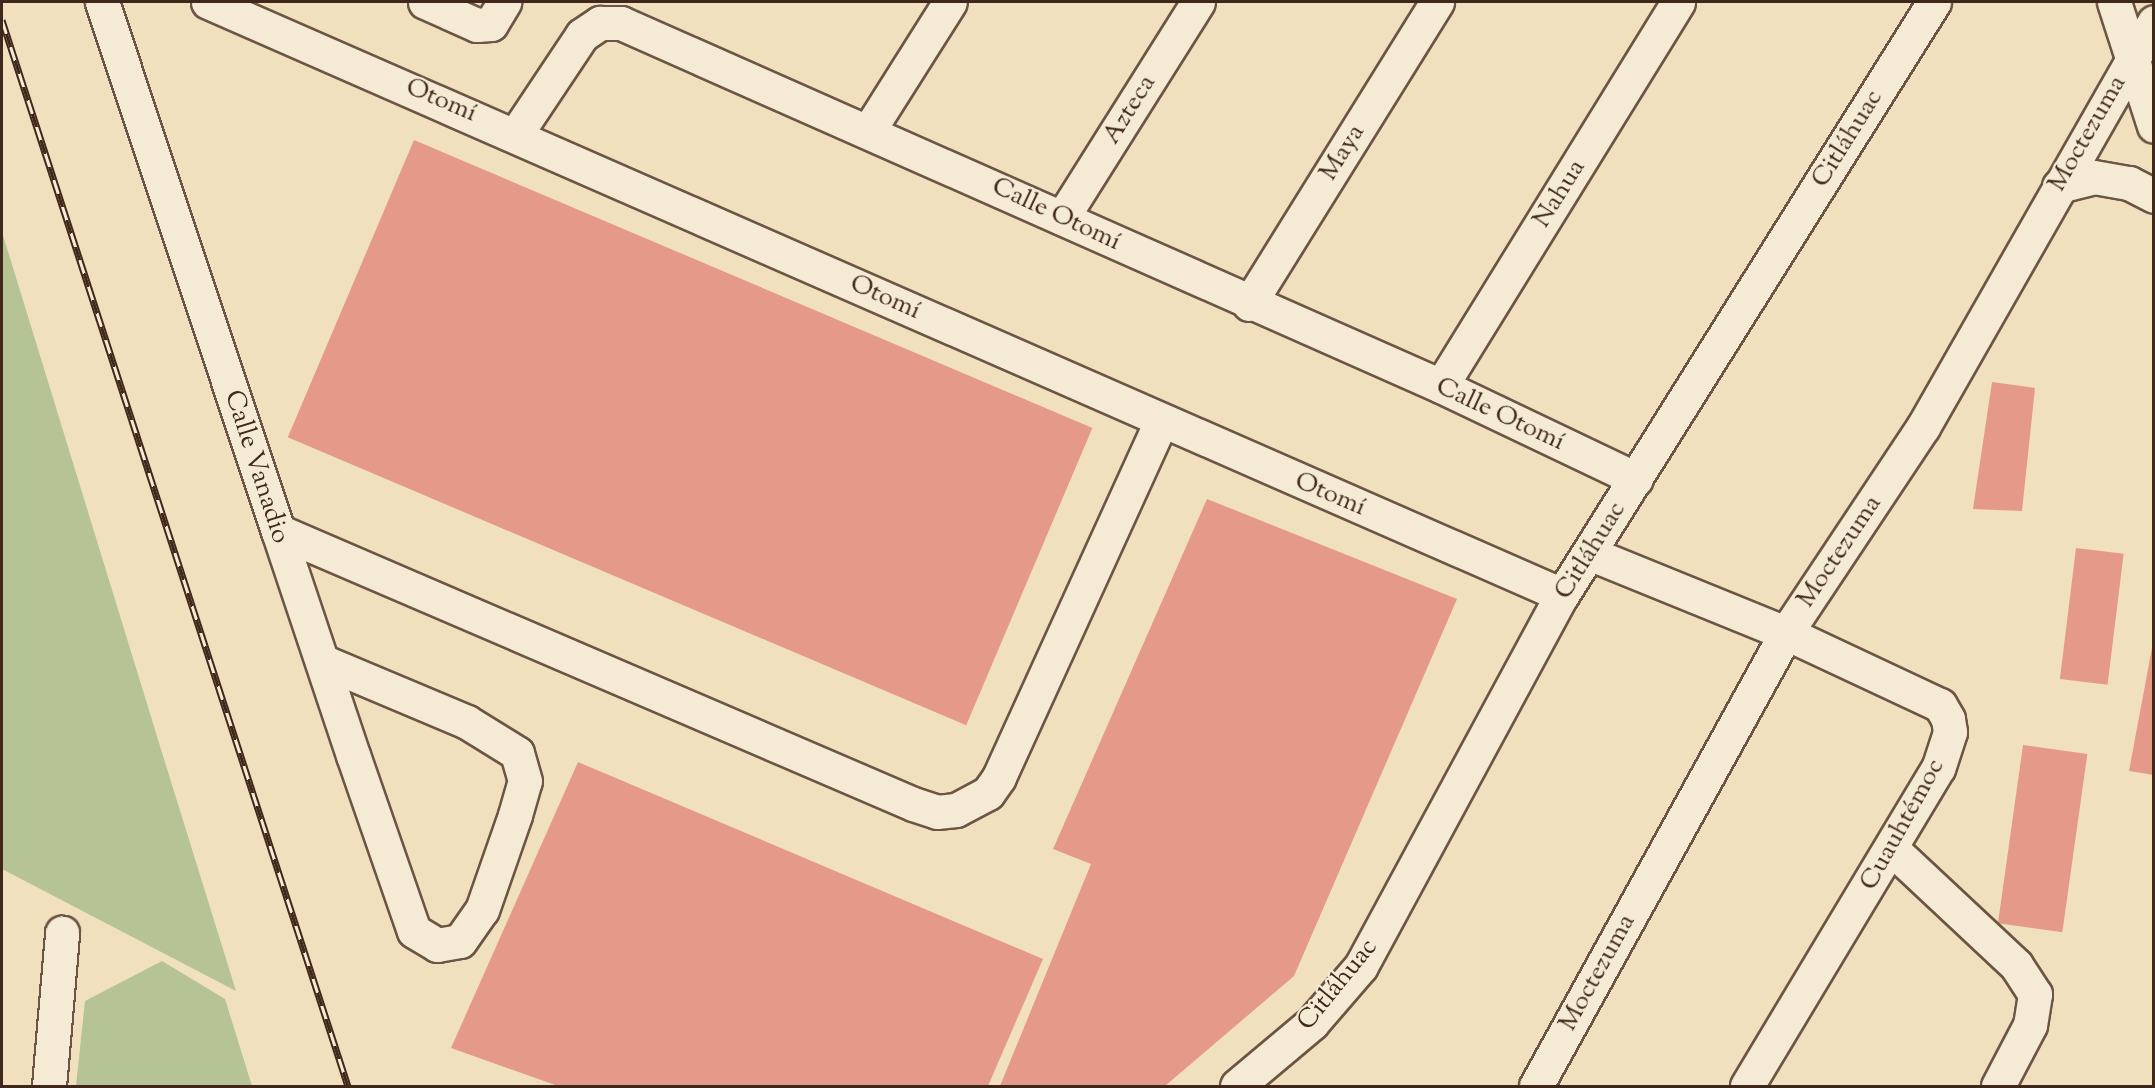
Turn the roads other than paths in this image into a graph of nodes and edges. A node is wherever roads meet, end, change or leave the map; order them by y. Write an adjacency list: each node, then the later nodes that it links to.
1 (102, 2): 23 (street, Calle Vanadio)
2 (208, 2): 15 (street, Otomí)
3 (425, 2): 4 (street)
4 (504, 2)
5 (950, 2): 14 (street)
6 (1198, 2): 18 (street, Azteca)
7 (1437, 2): 19 (street, Maya)
8 (1678, 2): 20 (street, Nahua)
9 (1934, 2): 22 (street, Citláhuac)
10 (2114, 2): 12 (street)
11 (2154, 22): 12 (street, Moctezuma)
12 (2132, 58): 13 (street); 16 (street, Moctezuma)
13 (2154, 126)
14 (869, 130): 15 (street, Calle Otomí); 18 (street, Calle Otomí)
15 (516, 134): 21 (street, Otomí)
16 (2059, 186): 17 (street); 26 (street, Moctezuma)
17 (2154, 196)
18 (1062, 218): 19 (street, Calle Otomí)
19 (1249, 304): 20 (street, Calle Otomí)
20 (1442, 386): 22 (street, Calle Otomí)
21 (1161, 422): 23 (street); 25 (street, Otomí)
22 (1636, 479): 24 (street, Citláhuac)
23 (278, 531): 27 (street, Calle Vanadio)
24 (1591, 554): 25 (street, Citláhuac); 26 (street)
25 (1562, 595): 31 (street, Citláhuac)
26 (1786, 633): 28 (street, Cuauhtémoc); 32 (street, Moctezuma)
27 (322, 661): 27 (street, Calle Vanadio)
28 (1892, 849): 33 (street, Cuauhtémoc); 34 (street)
29 (62, 933): 30 (street)
30 (49, 1086)
31 (1237, 1086)
32 (1536, 1086)
33 (1747, 1086)
34 (1998, 1086)

